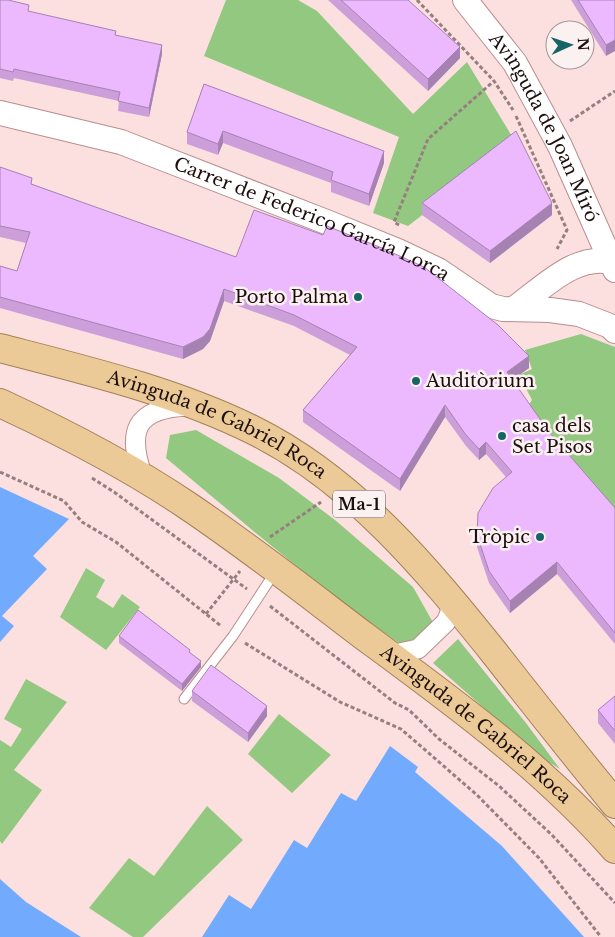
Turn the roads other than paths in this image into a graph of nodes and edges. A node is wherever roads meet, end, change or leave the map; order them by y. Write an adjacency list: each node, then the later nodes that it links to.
1 (465, 0): 3 (street, Avinguda de Joan Miró)
2 (0, 113): 4 (street, Carrer de Federico García Lorca)
3 (614, 265): 4 (street)
4 (515, 308): 5 (street, Carrer de Federico García Lorca)
5 (615, 331)
6 (0, 348): 8 (highway, Avinguda de Gabriel Roca / Ma-1)
7 (0, 403): 9 (highway, Avinguda de Gabriel Roca)
8 (196, 406): 9 (street); 11 (highway, Avinguda de Gabriel Roca / Ma-1)
9 (143, 478): 10 (highway, Avinguda de Gabriel Roca)
10 (276, 570): 12 (highway, Avinguda de Gabriel Roca); 13 (lane)
11 (450, 597): 12 (street); 14 (highway, Avinguda de Gabriel Roca / Ma-1)
12 (390, 655): 15 (highway, Avinguda de Gabriel Roca)
13 (184, 699)
14 (615, 804)
15 (615, 849)

